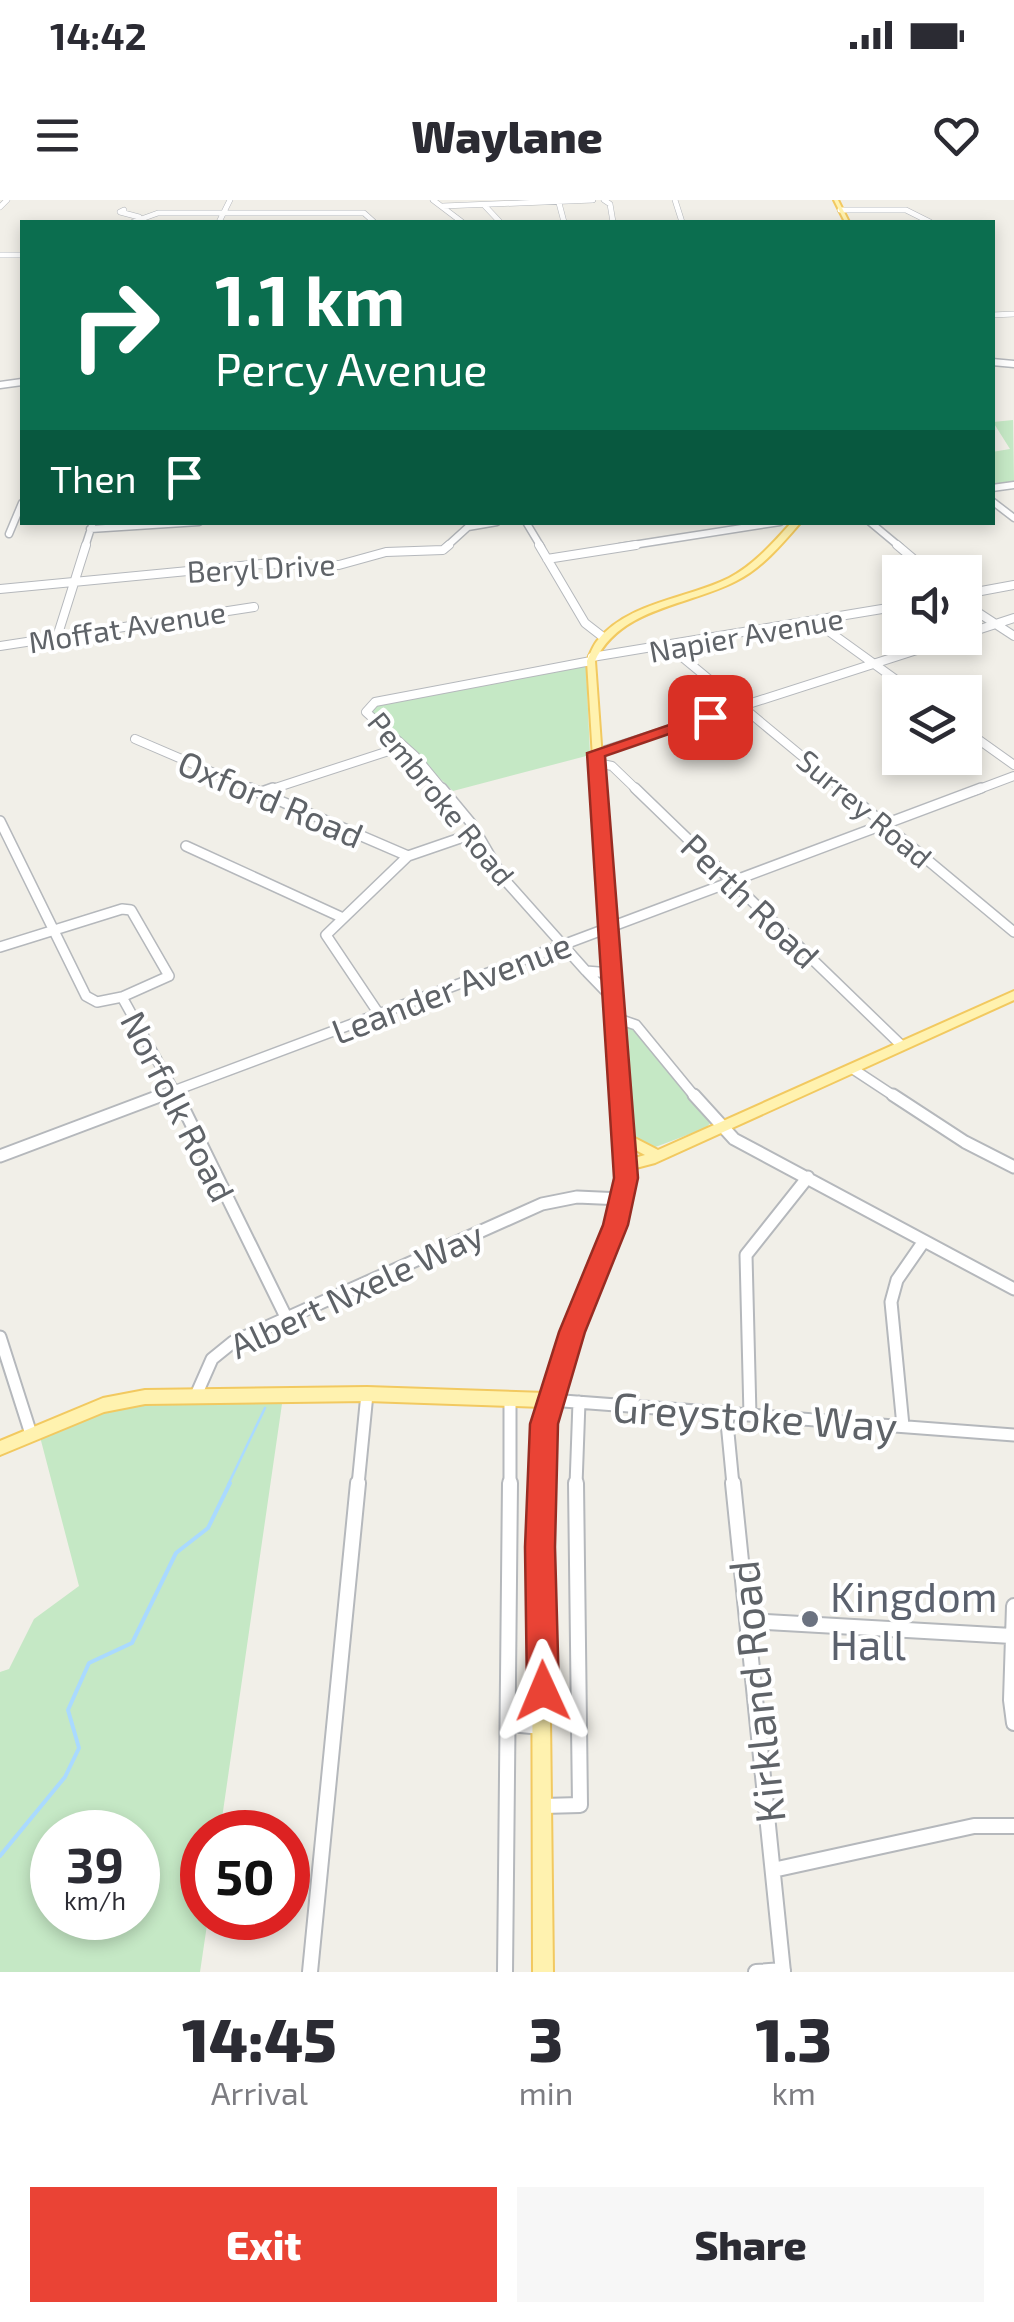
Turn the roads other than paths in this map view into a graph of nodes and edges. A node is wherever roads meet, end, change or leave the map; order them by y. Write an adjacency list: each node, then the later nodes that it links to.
1 (6, 200): 11 (street)
2 (230, 200): 15 (street)
3 (433, 200): 10 (street)
4 (593, 200): 8 (street)
5 (836, 200): 13 (main road)
6 (900, 200): 14 (street)
7 (537, 203): 8 (street); 9 (street)
8 (559, 204): 24 (street)
9 (484, 205): 10 (street); 23 (street)
10 (442, 206): 22 (street)
11 (0, 208)
12 (124, 210): 17 (street)
13 (840, 210): 14 (street); 25 (main road)
14 (906, 210): 26 (street)
15 (224, 213): 16 (street); 17 (street); 19 (street)
16 (307, 213): 20 (street); 21 (street)
17 (140, 217): 18 (street)
18 (136, 220)
19 (220, 220)
20 (305, 220)
21 (372, 220)
22 (460, 220)
23 (498, 220)
24 (563, 220)
25 (846, 220)
26 (926, 220)
27 (20, 509): 35 (street)
28 (119, 525): 34 (street)
29 (472, 525): 38 (street, Beryl Drive)
30 (528, 525): 37 (street)
31 (761, 525): 37 (street)
32 (794, 525): 49 (main road)
33 (874, 525): 36 (street)
34 (92, 526): 38 (street)
35 (9, 534)
36 (909, 555)
37 (547, 559): 49 (street)
38 (75, 581): 40 (street, Beryl Drive); 51 (street)
39 (1014, 586): 41 (street)
40 (0, 589)
41 (982, 591)
42 (254, 607): 51 (street, Moffat Avenue)
43 (882, 609): 46 (street, Napier Avenue)
44 (982, 615): 47 (street)
45 (1014, 618): 47 (street)
46 (816, 622): 53 (street, Napier Avenue); 56 (street)
47 (995, 624): 48 (street); 50 (street)
48 (982, 628)
49 (597, 634): 55 (main road)
50 (1014, 636)
51 (58, 637): 52 (street, Moffat Avenue)
52 (0, 646)
53 (670, 647): 55 (street, Napier Avenue); 58 (street, Surrey Road)
54 (902, 655): 56 (street)
55 (592, 657): 61 (street, Pembroke Road); 62 (main road)
56 (874, 664): 57 (street); 58 (street)
57 (889, 675)
58 (743, 706): 62 (street); 67 (street, Surrey Road)
59 (135, 739): 65 (street, Oxford Road)
60 (982, 742): 63 (street)
61 (401, 747): 65 (street); 68 (street, Pembroke Road)
62 (596, 758): 71 (street, Perth Road); 73 (main road)
63 (1014, 765)
64 (1014, 776): 67 (street, Leander Avenue)
65 (259, 793): 70 (street, Oxford Road)
66 (0, 821): 74 (street, Norfolk Road)
67 (884, 825): 71 (street, Leander Avenue); 75 (street, Surrey Road)
68 (472, 834): 70 (street, Oxford Road); 76 (street, Pembroke Road)
69 (186, 846): 72 (street)
70 (408, 856): 72 (street, Oxford Road)
71 (732, 882): 73 (street, Leander Avenue); 85 (street, Perth Road)
72 (341, 918): 83 (street)
73 (607, 928): 76 (street, Leander Avenue); 79 (main road)
74 (55, 930): 77 (street); 81 (street, Norfolk Road); 81 (street)
75 (1014, 932)
76 (563, 944): 78 (street, Pembroke Road); 83 (street, Leander Avenue)
77 (0, 947)
78 (586, 971): 79 (street); 82 (street, Pembroke Road)
79 (611, 974): 82 (main road)
80 (1014, 995): 85 (main road)
81 (122, 998): 87 (street, Norfolk Road)
82 (614, 1000): 84 (main road)
83 (380, 1014): 87 (street, Leander Avenue)
84 (616, 1018): 88 (street); 89 (main road)
85 (901, 1045): 86 (main road)
86 (853, 1069): 88 (main road); 93 (street)
87 (174, 1090): 90 (street, Leander Avenue); 98 (street, Norfolk Road)
88 (720, 1128): 91 (main road); 94 (street)
89 (624, 1138): 91 (main road); 92 (main road)
90 (0, 1156)
91 (655, 1156): 92 (main road); 95 (main road)
92 (626, 1161): 95 (main road)
93 (1014, 1167)
94 (808, 1178): 96 (street); 106 (street)
95 (623, 1195): 98 (street, Albert Nxele Way); 103 (main road)
96 (924, 1241): 97 (street); 107 (street)
97 (1014, 1289)
98 (286, 1317): 100 (street, Albert Nxele Way)
99 (0, 1337): 108 (street)
100 (197, 1393): 101 (main road, Greystoke Way); 108 (main road, Albert Nxele Way)
101 (367, 1394): 102 (main road, Greystoke Way); 121 (street)
102 (510, 1398): 103 (main road, Greystoke Way); 115 (street)
103 (549, 1400): 104 (street, Greystoke Way); 116 (main road)
104 (579, 1402): 105 (street, Greystoke Way); 117 (street)
105 (726, 1412): 106 (street, Greystoke Way); 112 (street, Kirkland Road)
106 (750, 1415): 107 (street, Greystoke Way)
107 (903, 1426): 109 (street, Greystoke Way)
108 (31, 1434): 110 (main road, Albert Nxele Way)
109 (1014, 1434)
110 (0, 1448)
111 (1014, 1606): 113 (street)
112 (748, 1622): 113 (street); 119 (street, Kirkland Road)
113 (1012, 1636): 114 (street)
114 (1014, 1723)
115 (508, 1724): 116 (street); 122 (street)
116 (544, 1727): 117 (main road)
117 (543, 1806): 123 (main road)
118 (1014, 1826): 119 (street)
119 (773, 1870): 120 (street, Kirkland Road)
120 (783, 1971): 124 (street)
121 (310, 1972)
122 (505, 1972)
123 (543, 1972)
124 (756, 1972)

